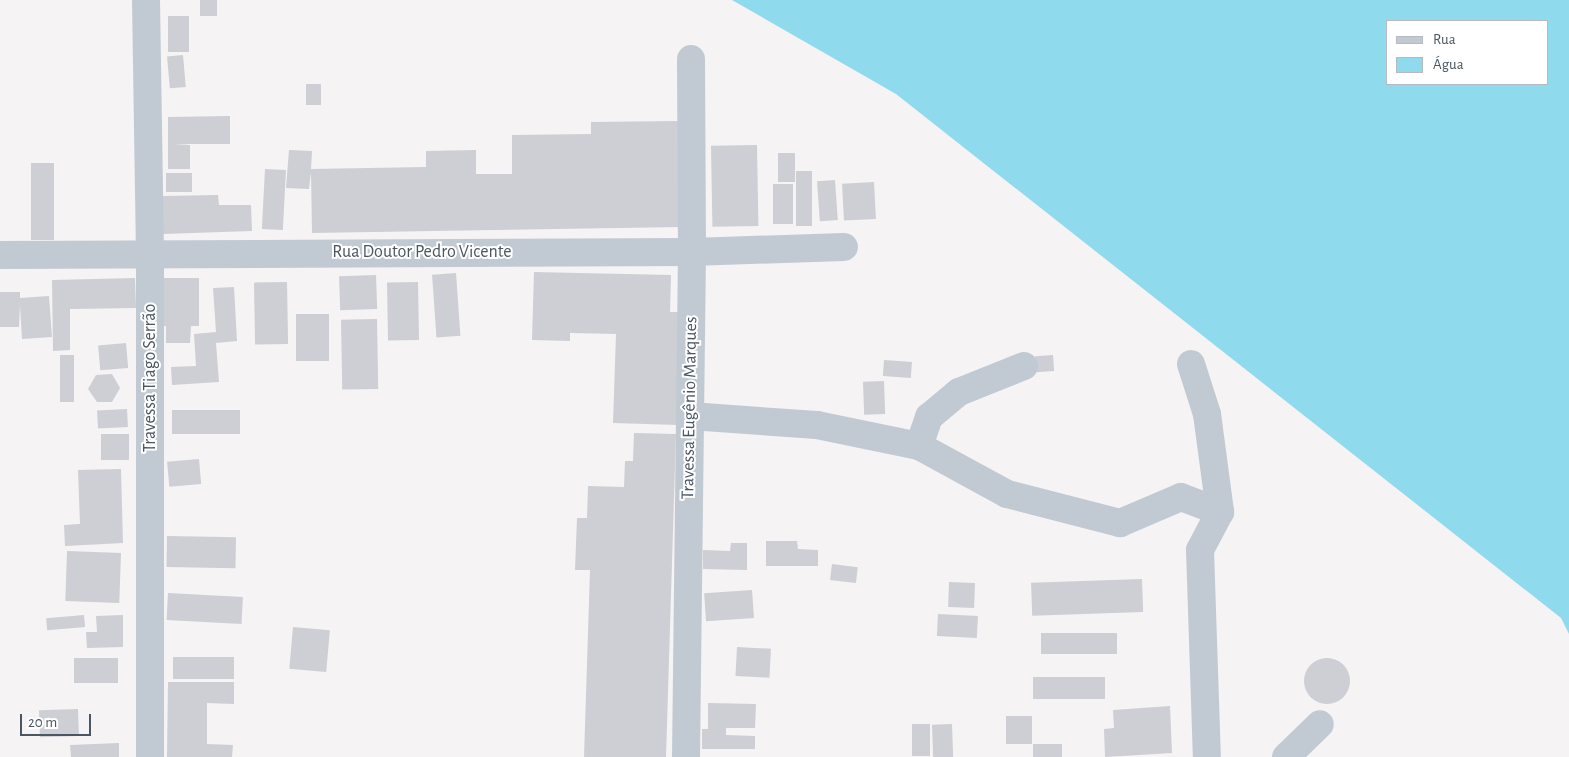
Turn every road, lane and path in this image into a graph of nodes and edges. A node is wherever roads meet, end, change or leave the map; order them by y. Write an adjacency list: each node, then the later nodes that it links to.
1 (146, 0): 4 (street, Travessa Tiago Serrão)
2 (691, 59): 5 (street, Travessa Eugênio Marques)
3 (844, 247): 5 (street, Rua Doutor Pedro Vicente)
4 (150, 252): 5 (street, Rua Doutor Pedro Vicente); 6 (street, Rua Doutor Pedro Vicente); 13 (street, Travessa Tiago Serrão)
5 (692, 252): 9 (street, Travessa Eugênio Marques)
6 (0, 255)
7 (1191, 364): 11 (street)
8 (1024, 366): 10 (street)
9 (690, 416): 10 (street); 14 (street, Travessa Eugênio Marques)
10 (919, 446): 11 (street)
11 (1220, 512): 15 (street)
12 (1320, 724): 16 (street)
13 (150, 757)
14 (686, 757)
15 (1207, 757)
16 (1286, 757)

